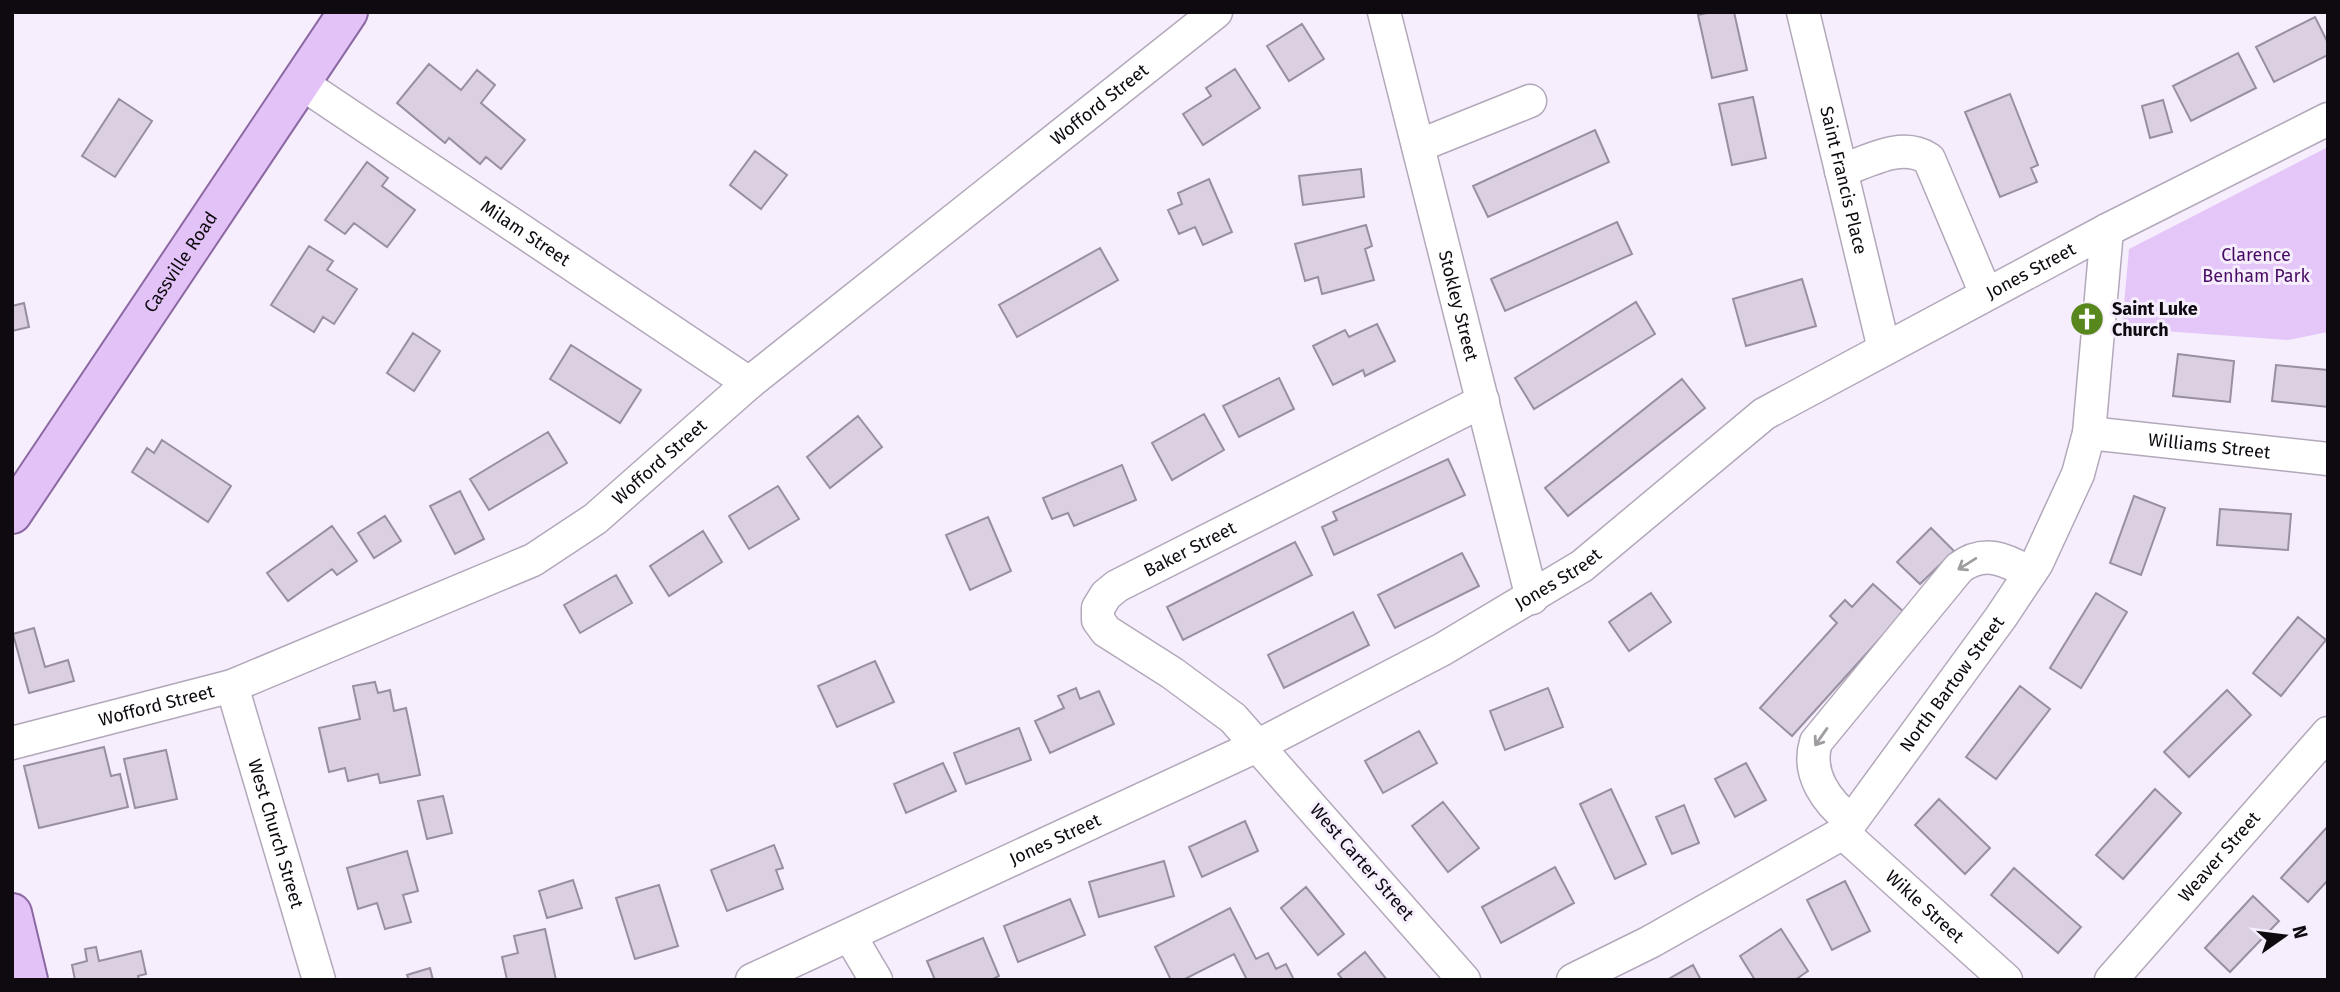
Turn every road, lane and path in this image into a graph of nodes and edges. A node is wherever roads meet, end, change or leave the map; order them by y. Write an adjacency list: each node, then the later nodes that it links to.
1 (348, 12): 5 (main road, Cassville Road)
2 (1216, 12): 13 (street, Wofford Street)
3 (1384, 12): 8 (street, Stokley Street)
4 (1803, 12): 9 (street, Saint Francis Place)
5 (301, 83): 13 (street, Milam Street); 17 (main road, Cassville Road)
6 (1530, 101): 8 (street)
7 (2328, 119): 10 (street, Jones Street)
8 (1418, 146): 14 (street, Stokley Street)
9 (1841, 171): 11 (street); 12 (street, Saint Francis Place)
10 (2107, 230): 11 (street, Jones Street); 15 (street, North Bartow Street)
11 (1986, 294): 12 (street, Jones Street)
12 (1884, 349): 19 (street, Jones Street)
13 (749, 383): 20 (street, Wofford Street)
14 (1483, 401): 19 (street, Stokley Street); 23 (street, Baker Street)
15 (2089, 433): 16 (street, Williams Street); 18 (street, North Bartow Street)
16 (2328, 459)
17 (12, 514)
18 (2030, 573): 24 (street, North Bartow Street); 24 (street, Wikle Street, one-way to 24)
19 (1532, 597): 23 (street, Jones Street)
20 (232, 686): 22 (street, Wofford Street); 28 (street, West Church Street)
21 (2328, 733): 34 (street, Weaver Street)
22 (12, 743)
23 (1259, 745): 26 (street, Jones Street); 31 (street, West Carter Street)
24 (1847, 827): 32 (street, North Bartow Street); 33 (street, Wikle Street)
25 (12, 913): 27 (main road)
26 (850, 936): 29 (street, Jones Street); 30 (street)
27 (28, 980)
28 (319, 980)
29 (752, 980)
30 (876, 980)
31 (1464, 980)
32 (1573, 980)
33 (2006, 980)
34 (2111, 980)

